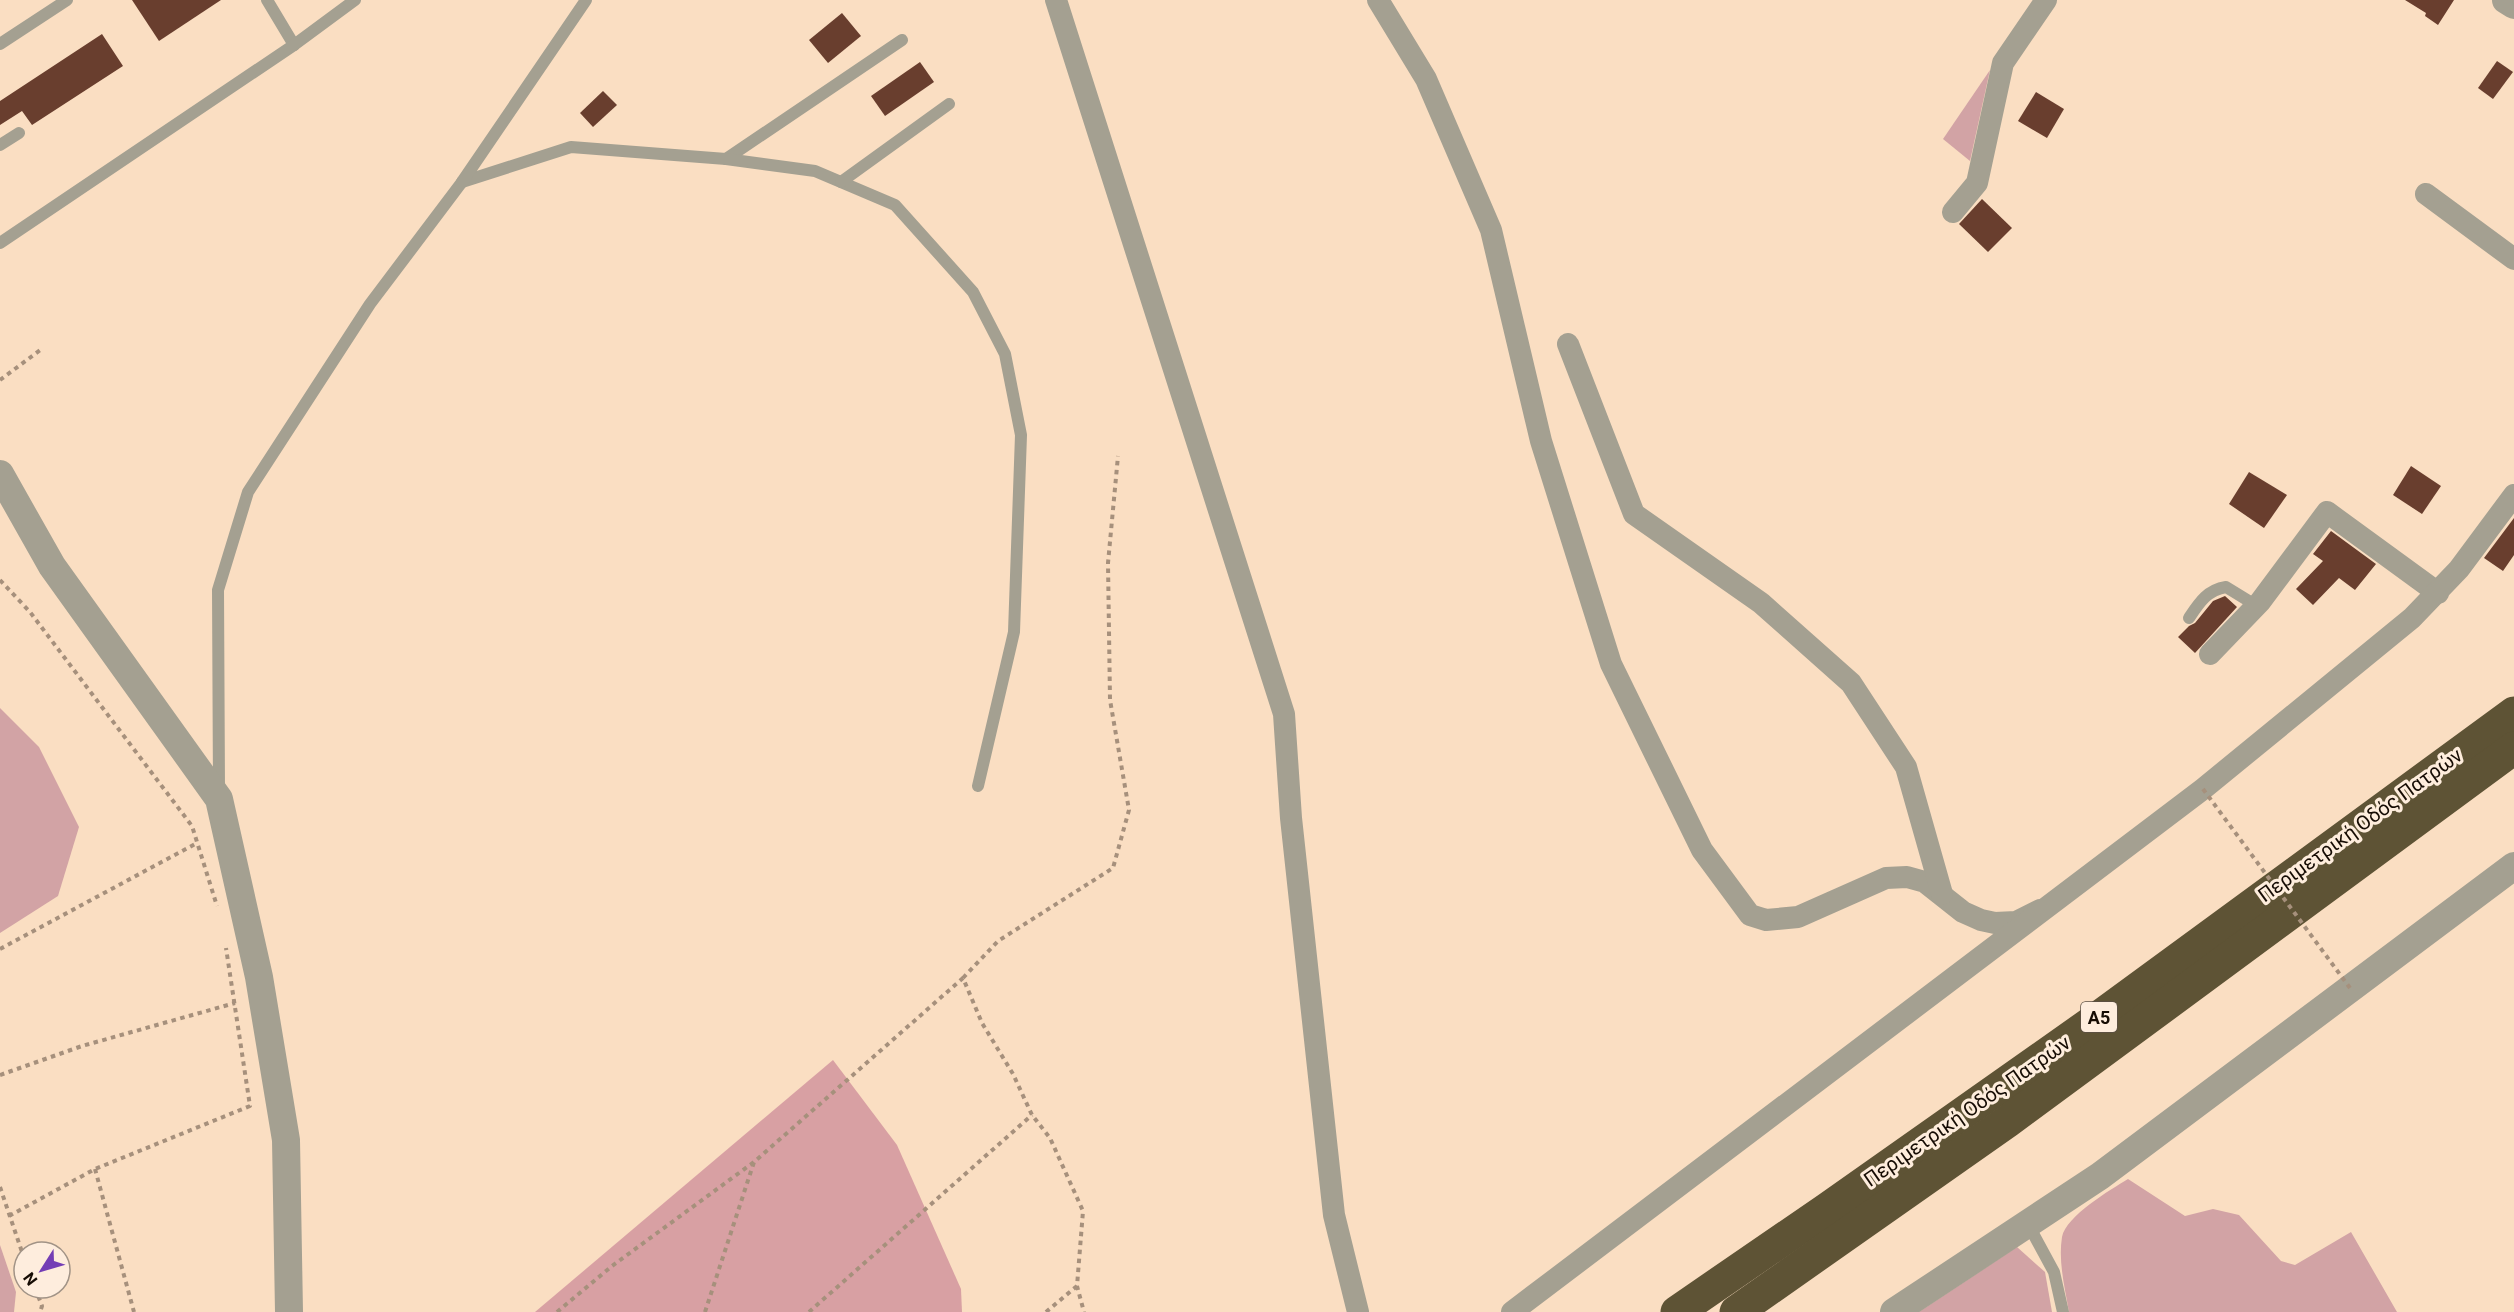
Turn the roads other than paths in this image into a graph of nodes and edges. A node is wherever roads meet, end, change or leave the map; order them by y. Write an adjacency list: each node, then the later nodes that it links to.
1 (67, 0): 11 (lane)
2 (267, 0): 12 (lane)
3 (355, 0): 12 (lane)
4 (586, 0): 17 (lane)
5 (1056, 0): 39 (street)
6 (1378, 0): 35 (street)
7 (2046, 0): 20 (street)
8 (2506, 0): 9 (street)
9 (2514, 5)
10 (902, 40): 16 (lane)
11 (0, 44)
12 (294, 45): 21 (lane)
13 (949, 104): 18 (lane)
14 (19, 133): 15 (lane)
15 (0, 145)
16 (726, 159): 17 (lane); 18 (lane)
17 (462, 182): 33 (lane)
18 (841, 182): 32 (lane)
19 (2426, 194): 22 (street)
20 (1953, 212)
21 (0, 243)
22 (2514, 260)
23 (1568, 344): 35 (street)
24 (0, 474): 33 (street)
25 (2511, 507): 26 (street)
26 (2438, 593): 27 (street); 36 (street)
27 (2257, 606): 28 (lane); 29 (street)
28 (2189, 618)
29 (2210, 654)
30 (2514, 713): 41 (highway, Περιμετρική Οδός Πατρών / Α5)
31 (2514, 748): 42 (highway, Περιμετρική Οδός Πατρών / Α5)
32 (978, 786)
33 (219, 799): 38 (street)
34 (2514, 866): 37 (street)
35 (1942, 894): 36 (street)
36 (2040, 910): 40 (street)
37 (2028, 1224): 43 (street); 44 (lane)
38 (289, 1312)
39 (1359, 1312)
40 (1512, 1312)
41 (1677, 1312)
42 (1736, 1312)
43 (1894, 1312)
44 (2062, 1312)

